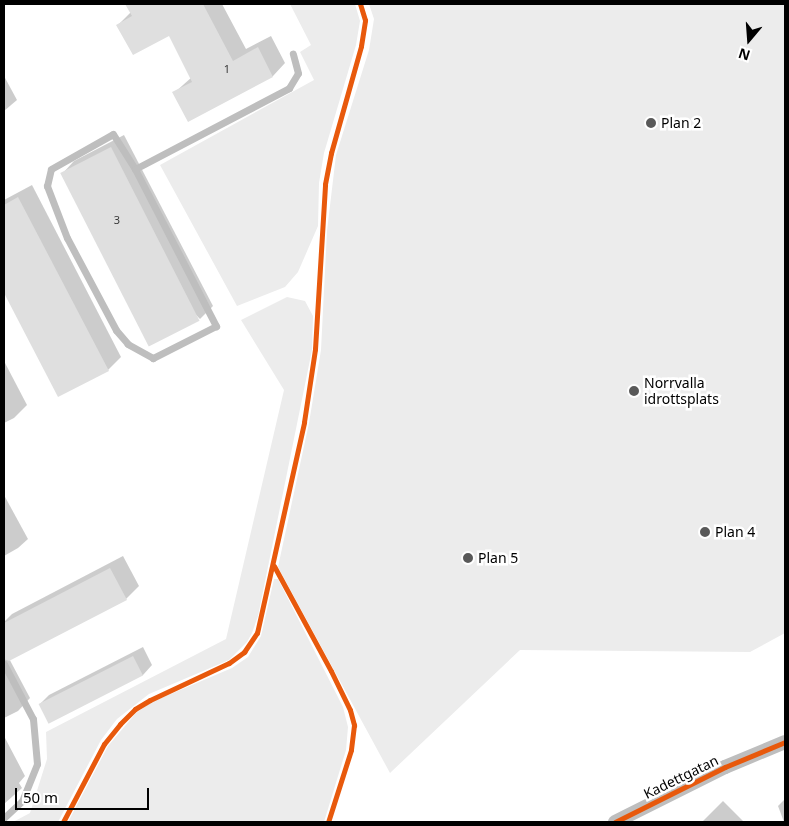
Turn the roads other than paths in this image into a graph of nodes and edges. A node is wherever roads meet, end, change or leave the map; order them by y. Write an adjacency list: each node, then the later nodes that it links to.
1 (293, 54): 2 (lane)
2 (135, 169): 2 (lane)
3 (4, 664): 5 (lane)
4 (785, 742): 6 (street, Kadettgatan)
5 (4, 818)
6 (615, 822)

